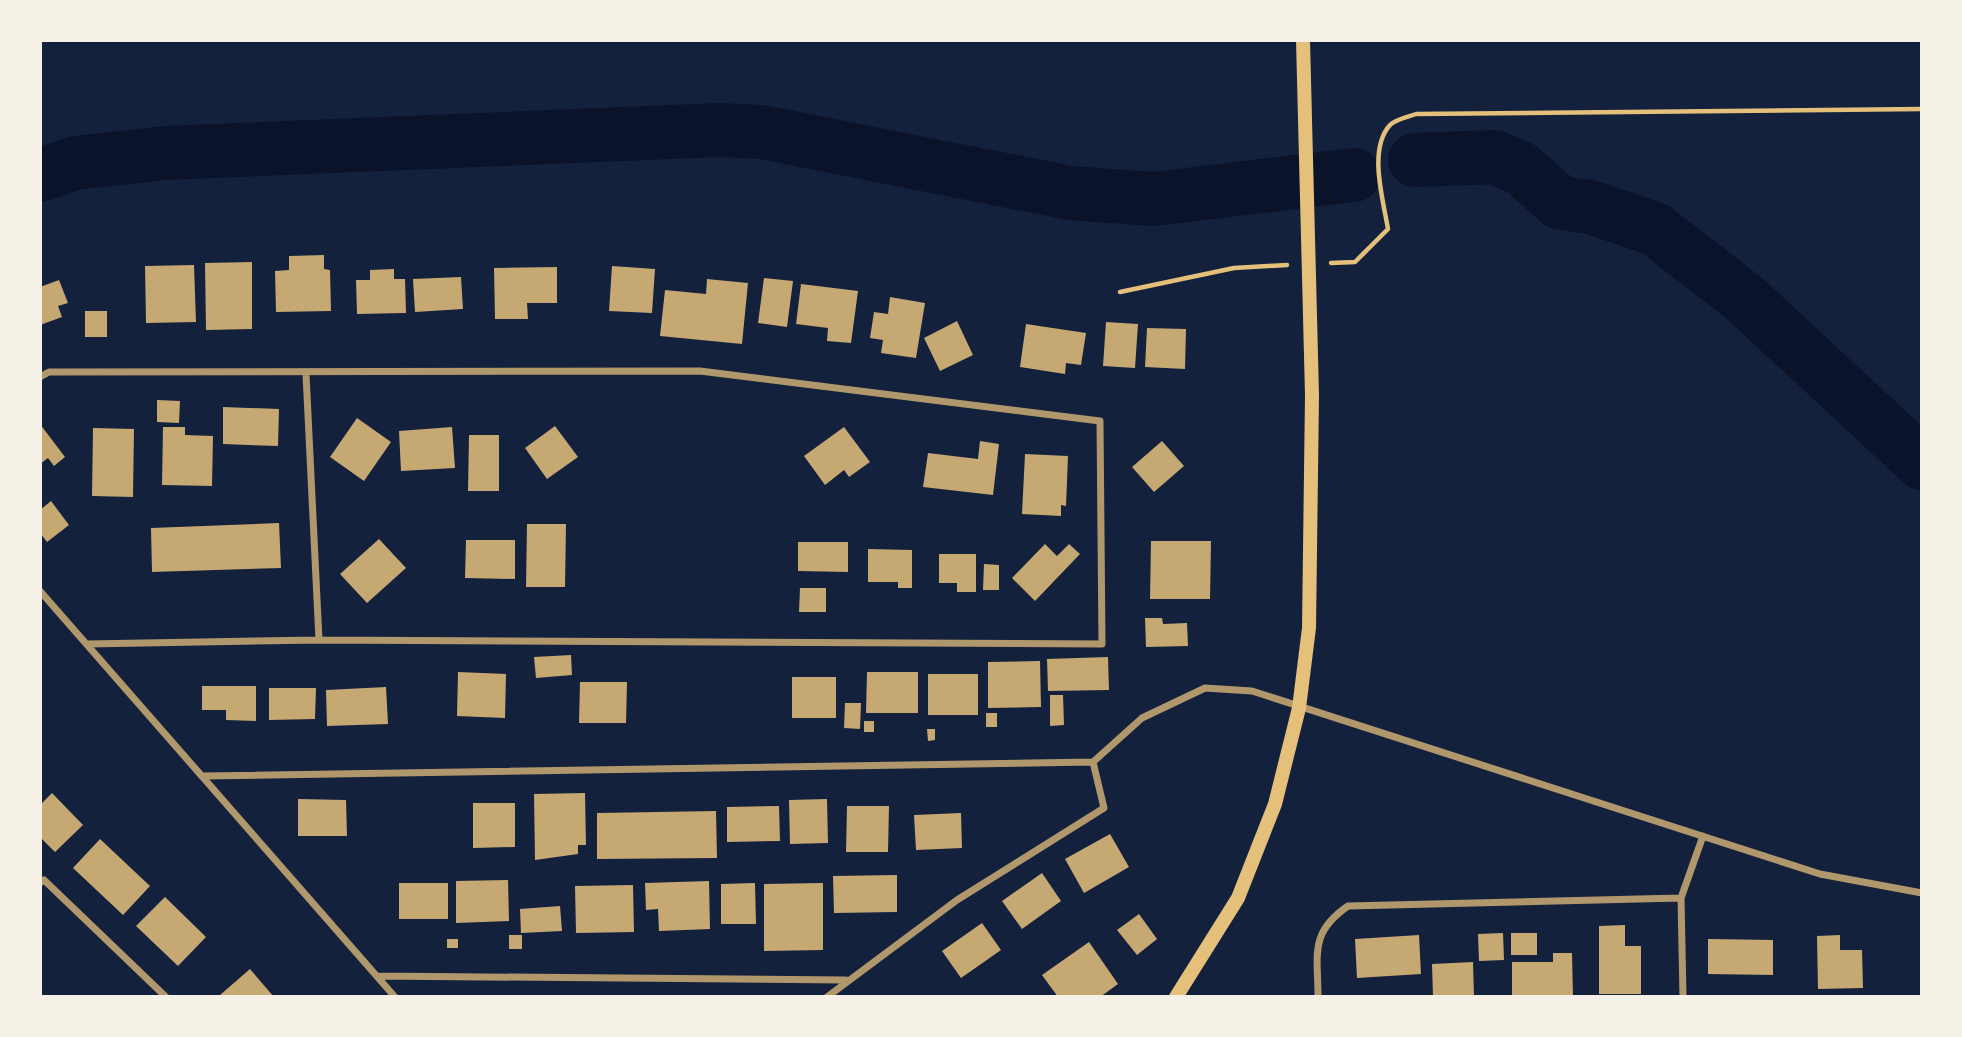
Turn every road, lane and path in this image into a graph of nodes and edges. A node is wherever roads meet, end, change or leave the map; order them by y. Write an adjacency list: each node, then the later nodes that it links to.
1 (1303, 40): 11 (main road)
2 (1922, 109): 3 (path)
3 (1328, 263)
4 (1301, 265): 5 (path)
5 (1120, 292)
6 (306, 374): 7 (street); 9 (street); 9 (street)
7 (40, 377)
8 (40, 591): 10 (street)
9 (319, 640): 10 (street)
10 (87, 644): 13 (street)
11 (1299, 708): 12 (street); 14 (street); 23 (main road)
12 (1093, 762): 13 (street); 19 (street)
13 (204, 776): 18 (street)
14 (1703, 835): 16 (street); 17 (street)
15 (40, 883): 20 (street)
16 (1922, 893)
17 (1681, 898): 24 (street); 25 (street)
18 (377, 976): 19 (street); 21 (street)
19 (846, 980): 22 (street)
20 (166, 997)
21 (395, 997)
22 (827, 997)
23 (1176, 997)
24 (1318, 997)
25 (1683, 997)

